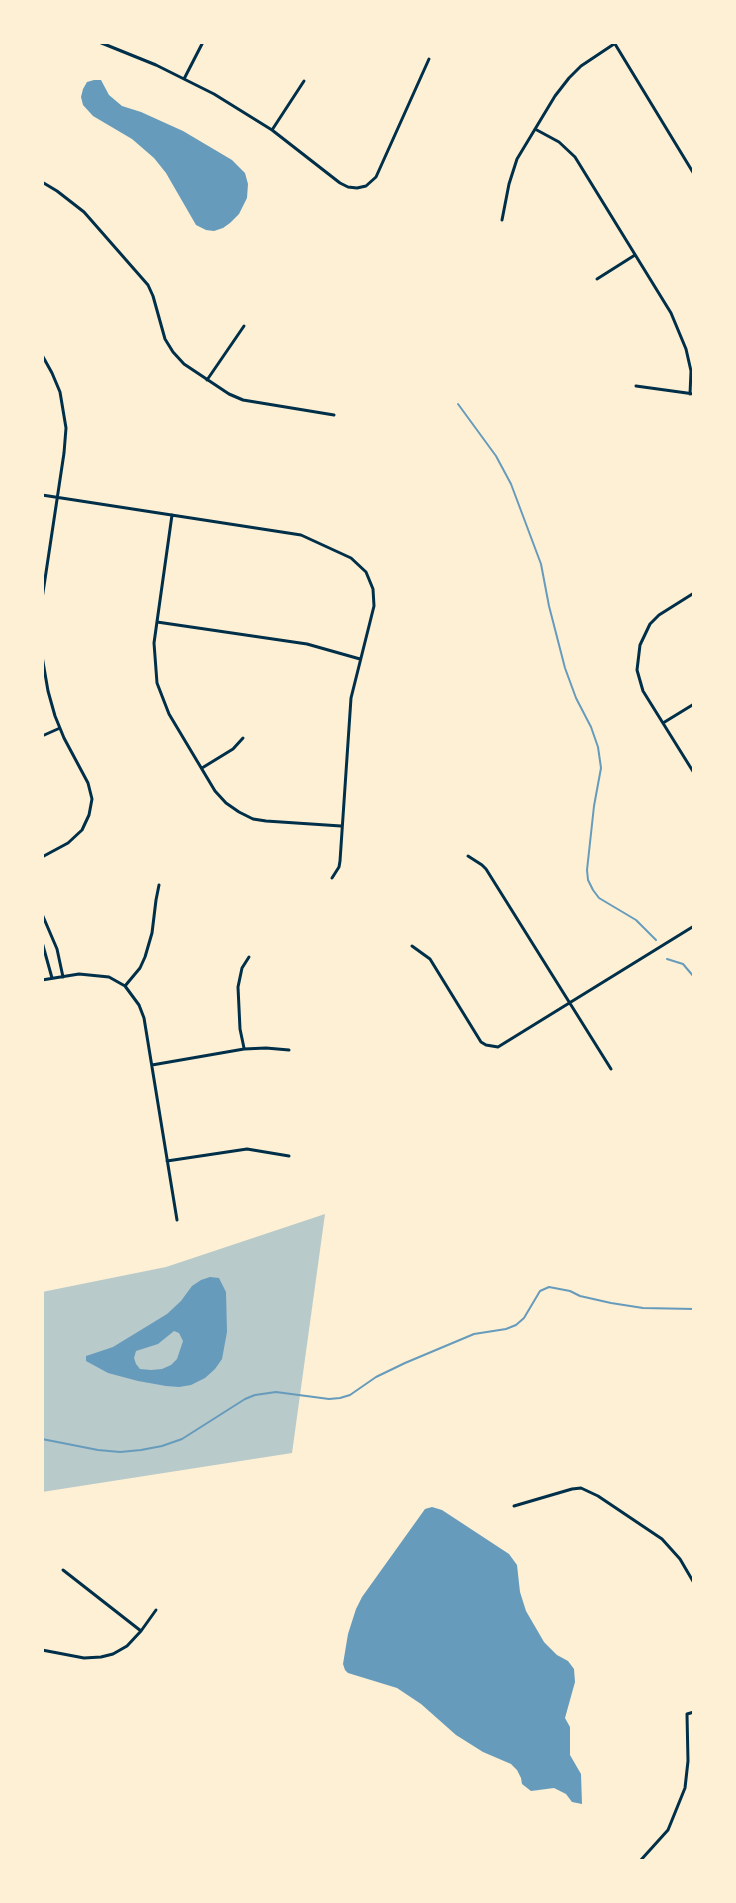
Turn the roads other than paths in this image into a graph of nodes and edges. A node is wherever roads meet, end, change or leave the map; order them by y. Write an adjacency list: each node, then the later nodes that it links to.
1 (99, 42): 5 (street)
2 (203, 42): 5 (street)
3 (615, 43): 7 (street); 9 (street)
4 (429, 59): 8 (street)
5 (184, 79): 8 (street)
6 (304, 81): 8 (street)
7 (535, 129): 11 (street); 12 (street)
8 (272, 130)
9 (694, 174)
10 (42, 182): 16 (street)
11 (502, 220)
12 (635, 255): 13 (street); 18 (street)
13 (597, 279)
14 (244, 326): 16 (street)
15 (42, 356): 21 (street)
16 (207, 380): 19 (street)
17 (636, 386): 18 (street)
18 (692, 394)
19 (334, 415)
20 (42, 495): 21 (street)
21 (57, 497): 22 (street); 24 (street)
22 (172, 514): 25 (street); 27 (street)
23 (694, 593): 29 (street)
24 (42, 599)
25 (157, 622): 27 (street); 33 (street)
26 (42, 656): 30 (street)
27 (360, 659): 35 (street)
28 (694, 704): 29 (street)
29 (663, 723): 34 (street)
30 (60, 729): 31 (street); 37 (street)
31 (42, 736)
32 (243, 738): 33 (street)
33 (202, 768): 35 (street)
34 (694, 773)
35 (341, 825): 38 (street)
36 (468, 856): 50 (street)
37 (42, 857)
38 (332, 878)
39 (159, 885): 49 (street)
40 (42, 914): 41 (street)
41 (44, 922): 46 (street)
42 (694, 926): 50 (street)
43 (42, 942): 47 (street)
44 (412, 946): 50 (street)
45 (249, 957): 51 (street)
46 (63, 977): 47 (street); 49 (street)
47 (52, 979): 48 (street)
48 (42, 980)
49 (125, 986): 53 (street)
50 (568, 1003): 54 (street)
51 (244, 1049): 52 (street); 53 (street)
52 (289, 1050)
53 (152, 1065): 56 (street)
54 (610, 1069)
55 (289, 1156): 56 (street)
56 (167, 1161): 57 (street)
57 (177, 1220)
58 (514, 1506): 60 (street)
59 (63, 1570): 62 (street)
60 (694, 1582)
61 (156, 1610): 62 (street)
62 (141, 1631): 63 (street)
63 (42, 1650)
64 (694, 1712): 65 (street)
65 (640, 1861)

